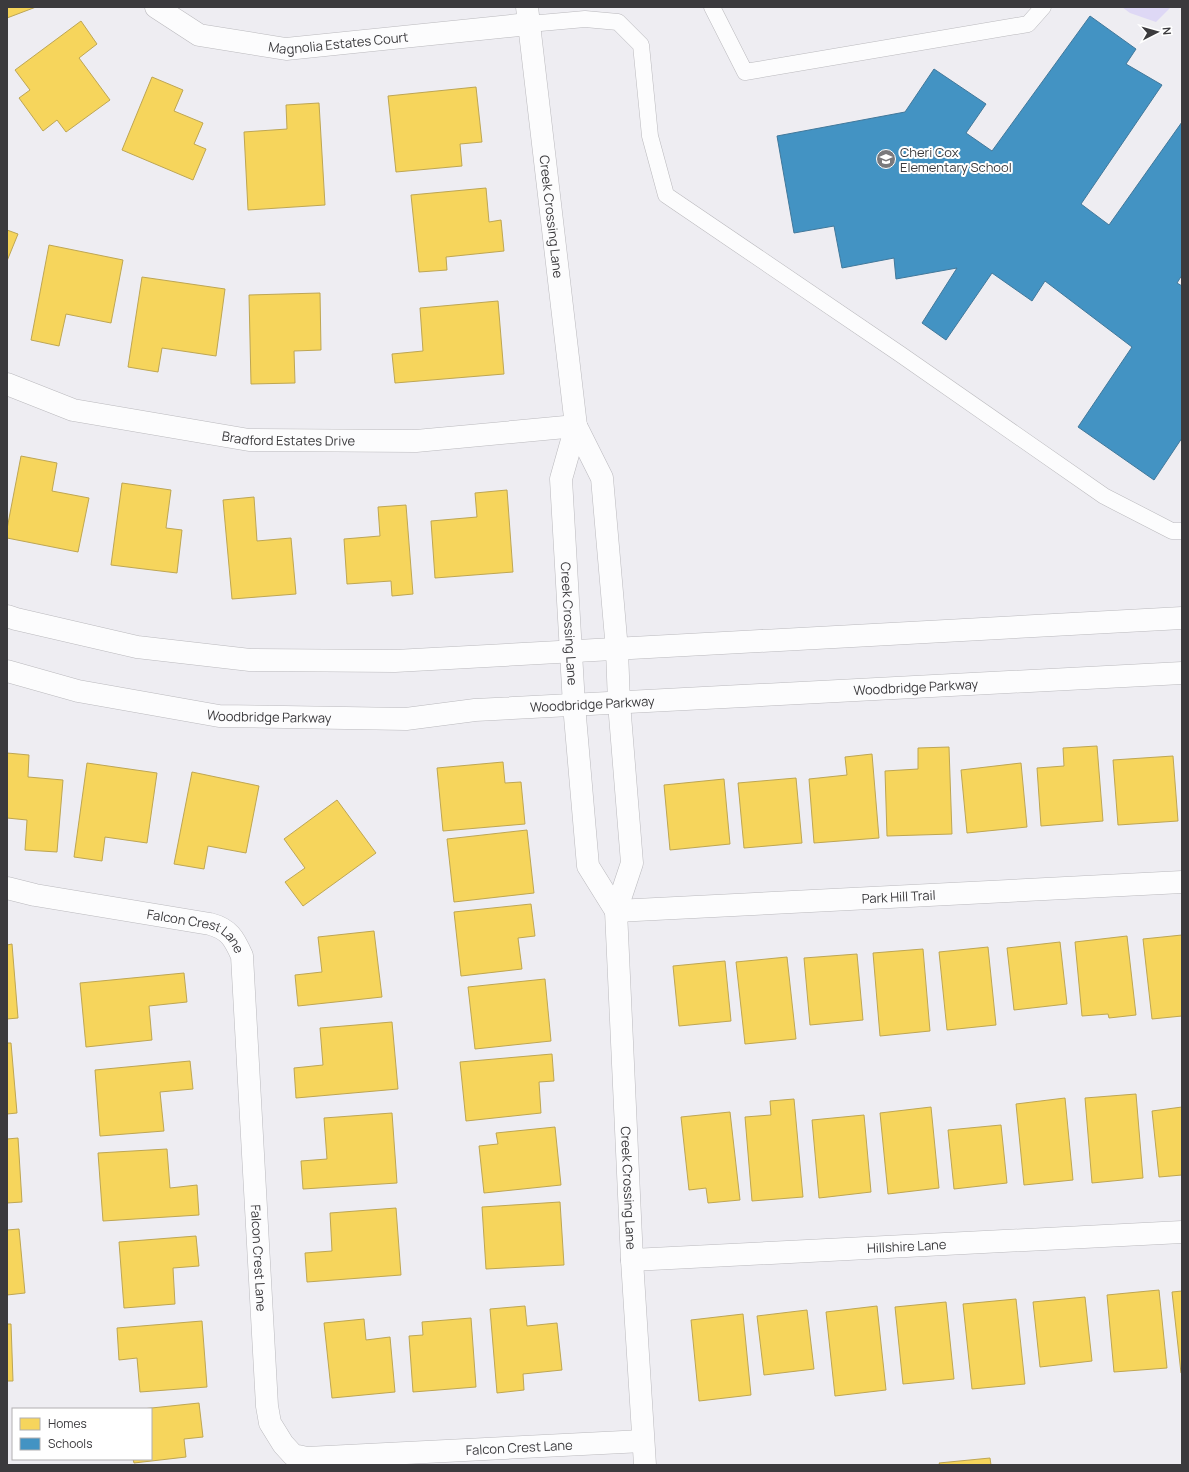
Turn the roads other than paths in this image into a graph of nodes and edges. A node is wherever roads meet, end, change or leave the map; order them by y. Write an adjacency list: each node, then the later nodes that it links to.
1 (156, 7): 4 (street, Magnolia Estates Court)
2 (712, 7): 3 (lane)
3 (1043, 7)
4 (528, 16): 6 (street, Creek Crossing Lane); 7 (lane)
5 (7, 384): 6 (street, Bradford Estates Drive)
6 (576, 426): 10 (street, Creek Crossing Lane); 11 (street, Creek Crossing Lane)
7 (1182, 531)
8 (7, 616): 11 (street)
9 (1182, 618): 10 (street)
10 (617, 650): 11 (street); 14 (street, Creek Crossing Lane)
11 (570, 652): 15 (street, Creek Crossing Lane)
12 (7, 671): 15 (street, Woodbridge Parkway)
13 (1182, 673): 14 (street, Woodbridge Parkway)
14 (619, 703): 15 (street, Woodbridge Parkway); 18 (street, Creek Crossing Lane)
15 (574, 705): 18 (street, Creek Crossing Lane)
16 (1182, 882): 18 (street, Park Hill Trail)
17 (7, 888): 21 (street, Falcon Crest Lane)
18 (616, 911): 20 (street, Creek Crossing Lane)
19 (1182, 1232): 20 (street, Hillshire Lane)
20 (632, 1260): 21 (street, Creek Crossing Lane)
21 (643, 1441): 22 (street, Creek Crossing Lane)
22 (645, 1465)

